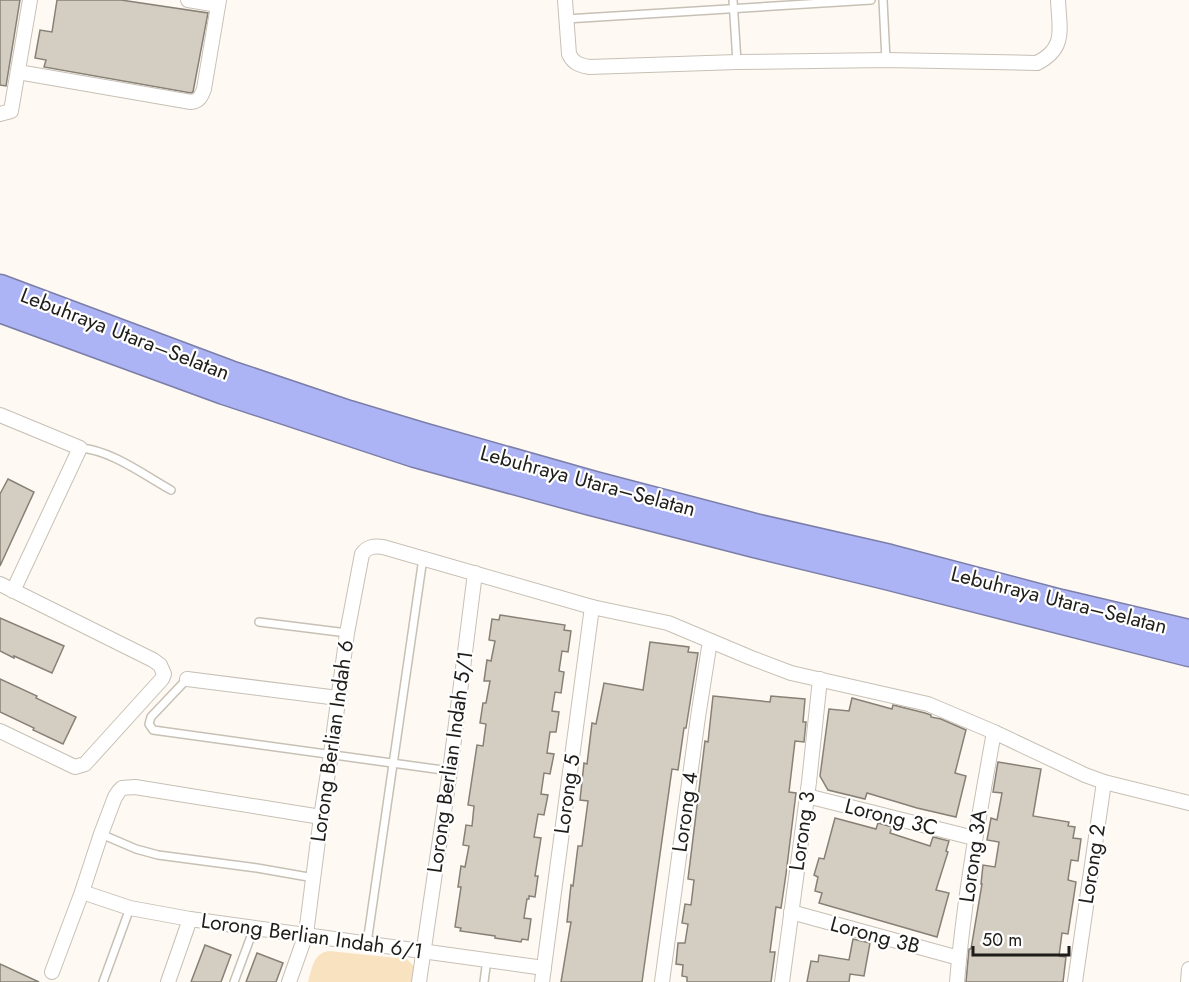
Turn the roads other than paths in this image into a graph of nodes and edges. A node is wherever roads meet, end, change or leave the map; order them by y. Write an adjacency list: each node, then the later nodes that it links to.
1 (30, 0): 13 (street)
2 (188, 0): 8 (street)
3 (565, 0): 10 (street)
4 (733, 0): 9 (lane)
5 (871, 0): 9 (lane)
6 (883, 0): 11 (lane)
7 (1058, 0): 11 (street)
8 (219, 2): 13 (street)
9 (733, 9): 10 (lane); 12 (lane)
10 (566, 19): 12 (street)
11 (886, 60): 12 (street)
12 (737, 62)
13 (18, 72): 14 (street)
14 (6, 112)
15 (0, 287): 26 (highway, Lebuhraya Utara–Selatan)
16 (0, 309): 29 (highway, Lebuhraya Utara–Selatan)
17 (0, 415): 18 (street)
18 (80, 448): 19 (lane); 23 (street)
19 (171, 490)
20 (423, 558): 21 (street); 27 (street, Lorong Berlian Indah 6); 36 (lane)
21 (475, 573): 24 (street); 37 (street, Lorong Berlian Indah 5/1)
22 (0, 584): 23 (street)
23 (14, 591): 33 (street)
24 (592, 607): 28 (street); 57 (street, Lorong 5)
25 (259, 622): 27 (lane)
26 (1189, 632)
27 (347, 633): 32 (street, Lorong Berlian Indah 6)
28 (710, 641): 30 (street); 64 (street, Lorong 4)
29 (1189, 654)
30 (820, 679): 34 (street); 39 (street, Lorong 3)
31 (187, 680): 32 (street); 35 (lane)
32 (338, 698): 35 (street, Lorong Berlian Indah 6)
33 (0, 731)
34 (994, 732): 38 (street); 43 (street, Lorong 3A)
35 (331, 754): 36 (lane); 41 (street, Lorong Berlian Indah 6)
36 (393, 762): 37 (lane); 51 (lane)
37 (450, 771): 52 (street, Lorong Berlian Indah 5/1)
38 (1104, 782): 40 (street); 67 (street, Lorong 2)
39 (807, 796): 43 (street, Lorong 3C); 47 (street, Lorong 3)
40 (1189, 804)
41 (321, 817): 42 (street); 44 (street, Lorong Berlian Indah 6)
42 (101, 834): 44 (lane); 45 (street)
43 (974, 838): 53 (street, Lorong 3A)
44 (314, 878): 50 (street, Lorong Berlian Indah 6)
45 (82, 892): 46 (street, Lorong Berlian Indah 6/1); 56 (street)
46 (130, 908): 48 (street, Lorong Berlian Indah 6/1); 58 (lane)
47 (791, 912): 53 (street, Lorong 3B); 65 (street, Lorong 3)
48 (190, 918): 49 (street, Lorong Berlian Indah 6/1); 59 (street)
49 (254, 928): 50 (street, Lorong Berlian Indah 6/1); 60 (lane)
50 (306, 934): 51 (street, Lorong Berlian Indah 6/1); 61 (street, Lorong Berlian Indah 6)
51 (367, 943): 52 (street, Lorong Berlian Indah 6/1)
52 (424, 952): 54 (street, Lorong Berlian Indah 6/1); 62 (street, Lorong Berlian Indah 5/1)
53 (959, 958): 66 (street, Lorong 3A)
54 (487, 959): 57 (street, Lorong Berlian Indah 6/1); 63 (lane)
55 (1189, 969): 68 (street)
56 (52, 972)
57 (543, 975)
58 (103, 982)
59 (168, 982)
60 (234, 982)
61 (289, 982)
62 (420, 982)
63 (484, 982)
64 (662, 982)
65 (782, 982)
66 (957, 982)
67 (1075, 982)
68 (1188, 982)

